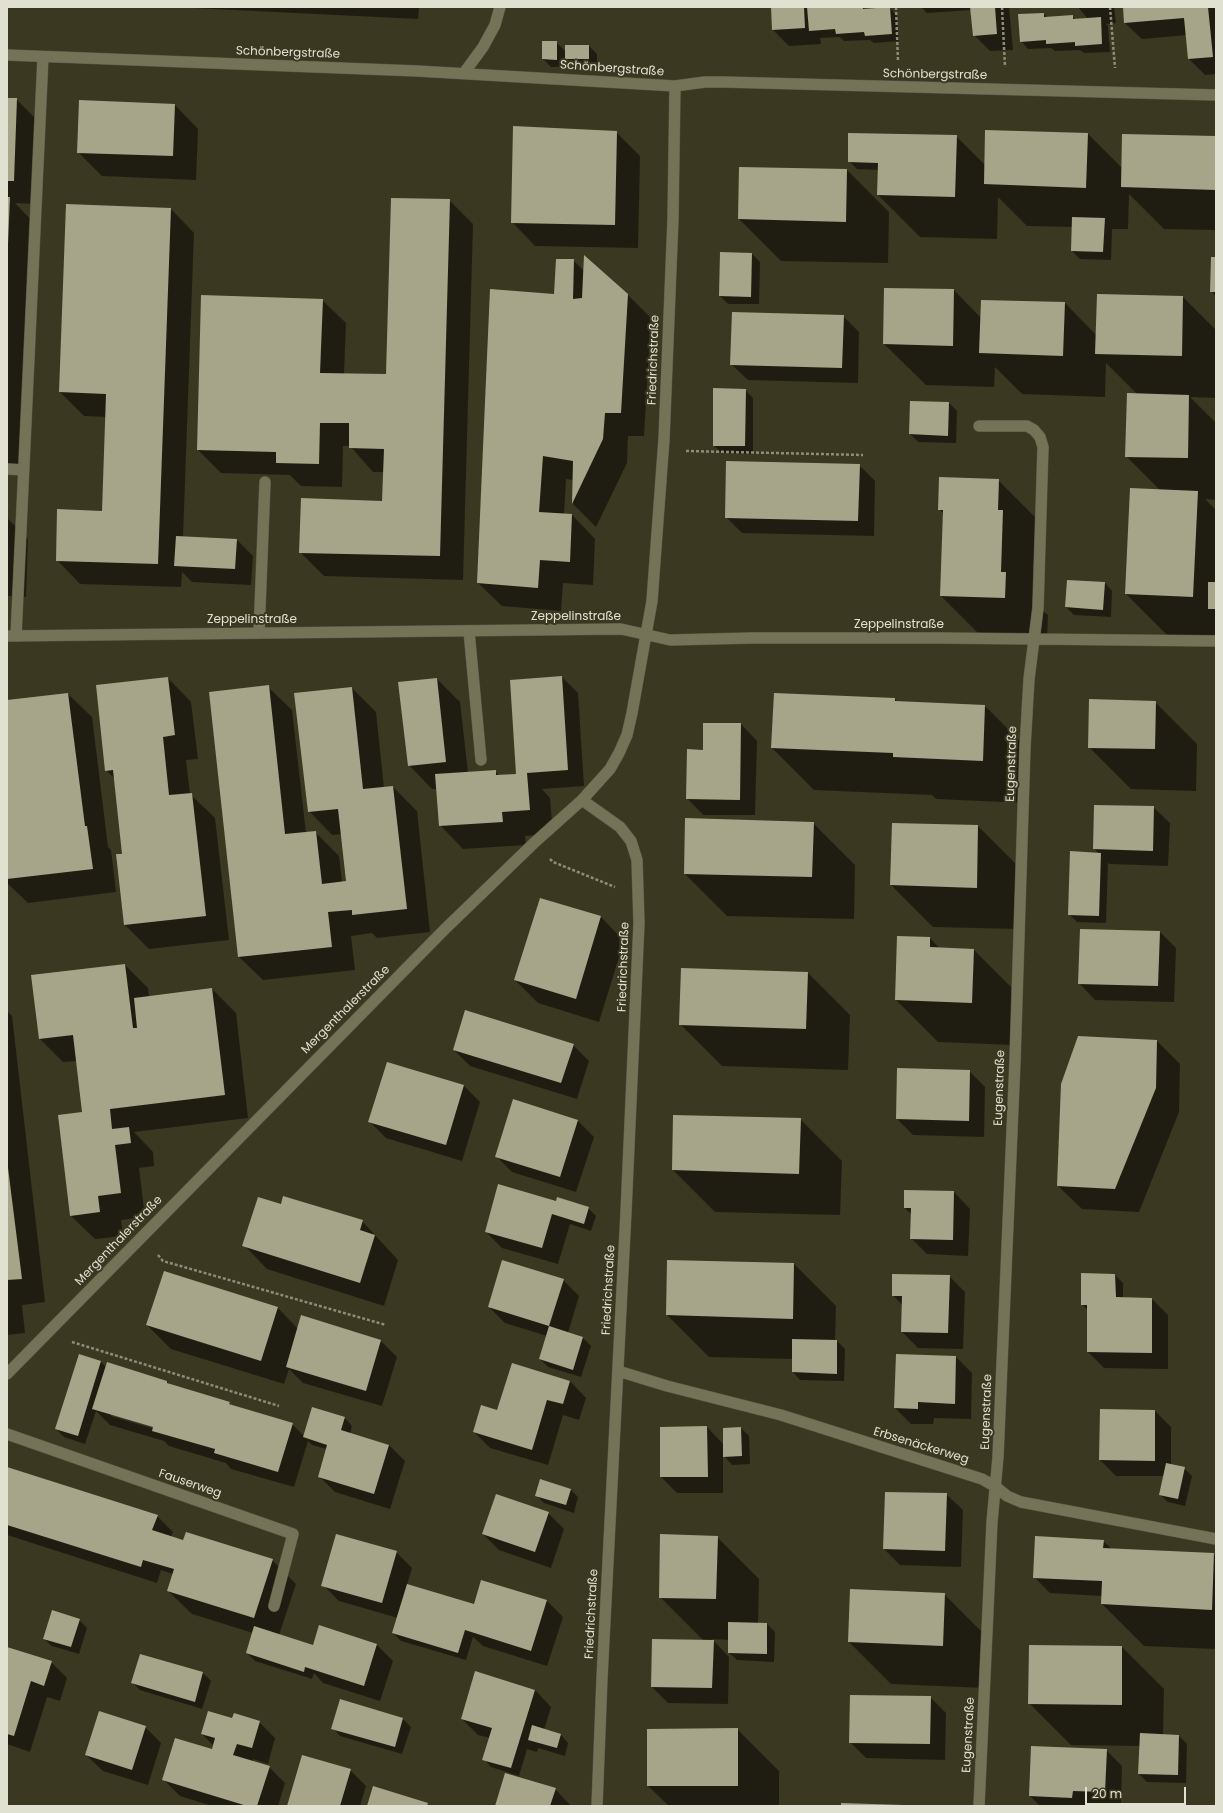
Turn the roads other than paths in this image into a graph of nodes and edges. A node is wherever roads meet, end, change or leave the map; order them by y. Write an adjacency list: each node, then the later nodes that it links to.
1 (500, 7): 4 (street)
2 (7, 55): 3 (street, Schönbergstraße)
3 (43, 57): 4 (street, Schönbergstraße); 9 (street)
4 (464, 73): 5 (street, Schönbergstraße)
5 (675, 86): 6 (street, Schönbergstraße); 13 (street, Friedrichstraße)
6 (1216, 95)
7 (979, 426): 15 (street, Eugenstraße)
8 (7, 469): 9 (street)
9 (24, 470): 14 (street)
10 (265, 482): 12 (street)
11 (469, 631): 12 (street, Zeppelinstraße); 13 (street, Zeppelinstraße); 17 (street)
12 (259, 633): 14 (street, Zeppelinstraße)
13 (647, 634): 15 (street, Zeppelinstraße); 18 (street, Mergenthalerstraße)
14 (12, 636)
15 (1034, 640): 16 (street, Zeppelinstraße); 22 (street, Eugenstraße)
16 (1216, 641)
17 (481, 760)
18 (582, 800): 19 (street, Friedrichstraße); 20 (street, Mergenthalerstraße)
19 (618, 1371): 22 (street, Erbsenäckerweg); 25 (street, Friedrichstraße)
20 (7, 1374)
21 (7, 1434): 24 (street, Fauserweg)
22 (996, 1487): 23 (street, Erbsenäckerweg); 26 (street, Eugenstraße)
23 (1216, 1539)
24 (274, 1606)
25 (597, 1806)
26 (979, 1806)

